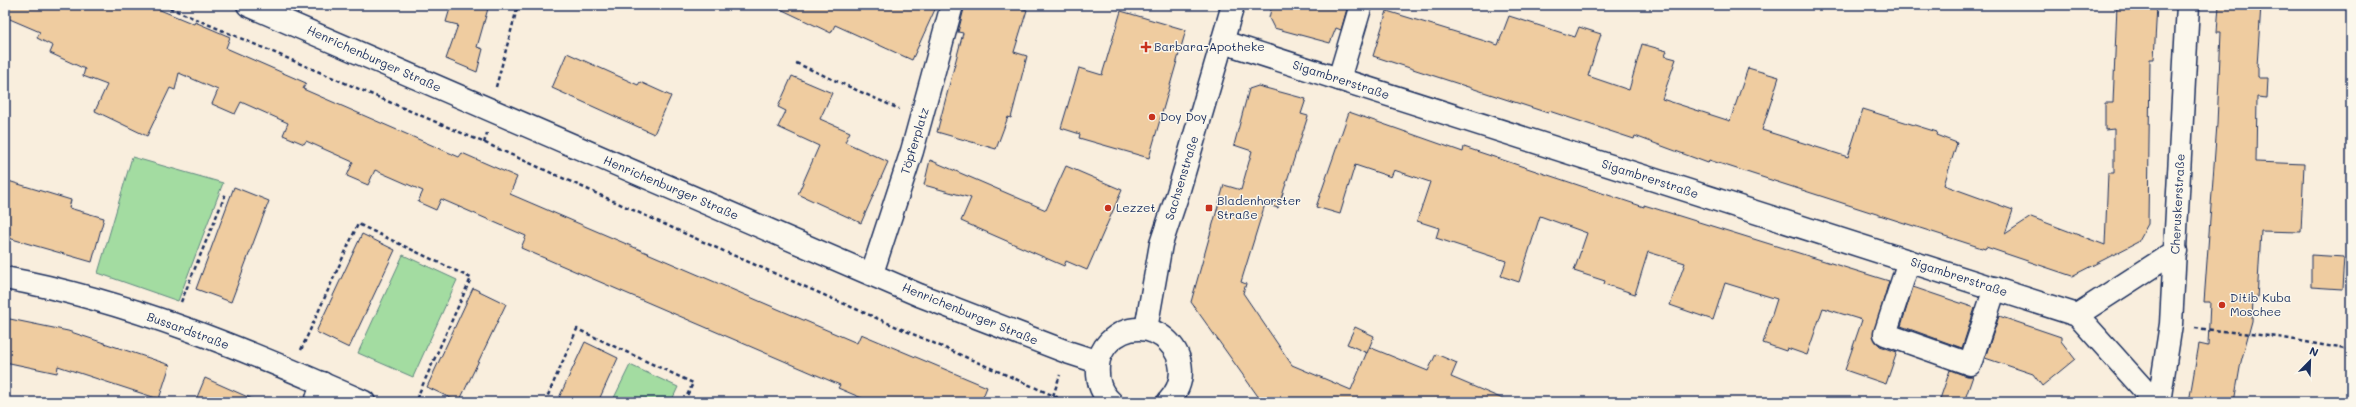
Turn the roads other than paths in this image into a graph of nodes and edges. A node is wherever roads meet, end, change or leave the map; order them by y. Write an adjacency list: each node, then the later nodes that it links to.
1 (248, 5): 10 (street, Henrichenburger Straße)
2 (1233, 5): 6 (street, Sachsenstraße)
3 (1361, 5): 7 (street)
4 (2188, 5): 8 (street, Cheruskerstraße)
5 (950, 6): 10 (street, Töpferplatz)
6 (1223, 42): 7 (street, Sigambrerstraße); 14 (street, Sachsenstraße)
7 (1339, 79): 9 (street, Sigambrerstraße)
8 (2176, 251): 13 (street); 21 (street, Cheruskerstraße)
9 (1909, 261): 12 (street, Sigambrerstraße); 12 (street)
10 (872, 273): 15 (street, Henrichenburger Straße)
11 (5, 278): 16 (street, Bussardstraße)
12 (1995, 288): 13 (street, Sigambrerstraße)
13 (2077, 315): 20 (street, Sigambrerstraße)
14 (1146, 329): 15 (street); 17 (street)
15 (1098, 362): 19 (street)
16 (319, 393): 18 (street, Bussardstraße)
17 (1177, 399)
18 (364, 402)
19 (1111, 402)
20 (2155, 402)
21 (2159, 402)

